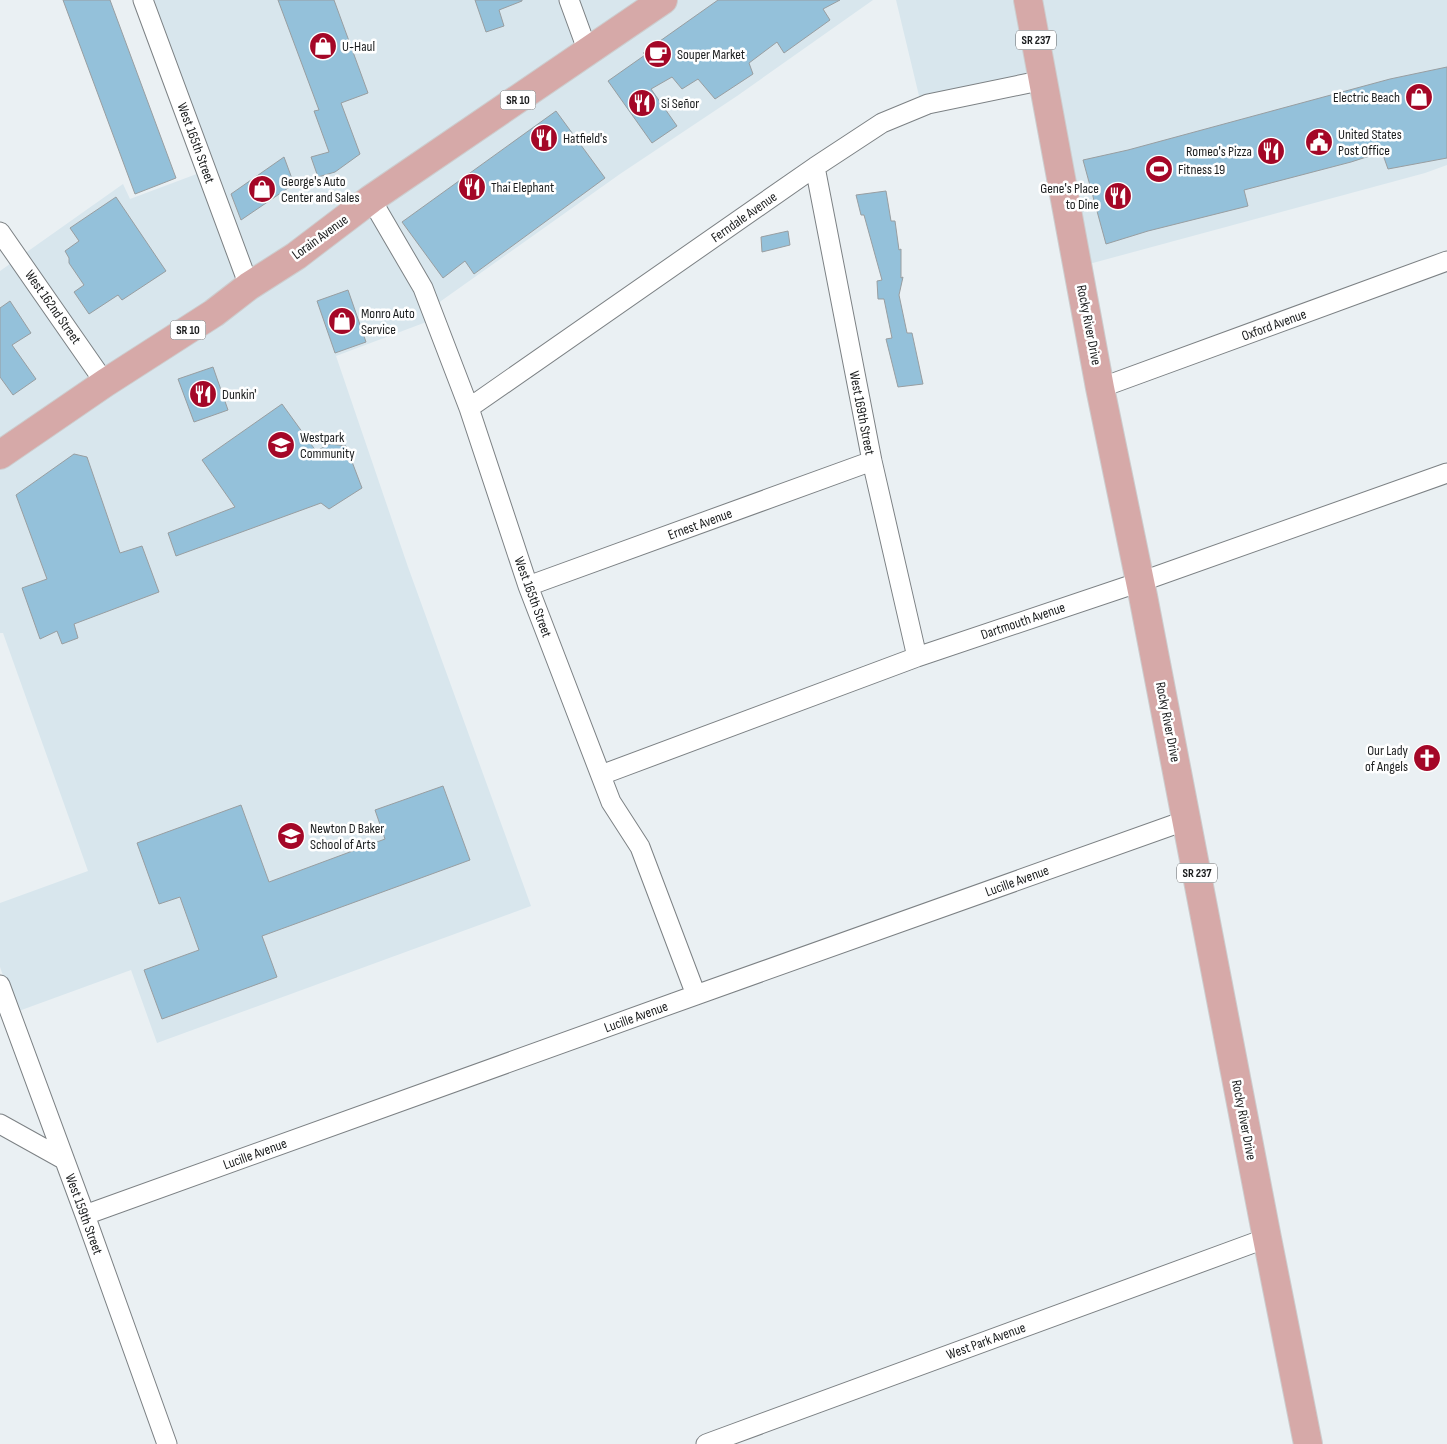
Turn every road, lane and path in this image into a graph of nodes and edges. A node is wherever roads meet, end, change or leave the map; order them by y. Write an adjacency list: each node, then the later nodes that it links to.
1 (143, 0): 11 (street, West 165th Street)
2 (569, 0): 5 (street)
3 (663, 0): 5 (main road, Lorain Avenue / SR 10)
4 (1028, 0): 6 (main road, Rocky River Drive / SR 237)
5 (588, 52): 8 (main road, Lorain Avenue / SR 10)
6 (1044, 80): 7 (street, Ferndale Avenue); 13 (main road, Rocky River Drive / SR 237)
7 (815, 167): 14 (street, Ferndale Avenue); 16 (street, West 169th Street)
8 (371, 199): 11 (main road, Lorain Avenue / SR 10); 14 (street, West 165th Street)
9 (0, 232): 12 (street, West 162nd Street)
10 (1447, 261): 13 (street, Oxford Avenue)
11 (249, 286): 12 (main road, Lorain Avenue / SR 10)
12 (105, 383): 15 (main road, Lorain Avenue / SR 10)
13 (1100, 388): 18 (main road, Rocky River Drive / SR 237)
14 (469, 408): 19 (street, West 165th Street)
15 (0, 455)
16 (872, 462): 19 (street, Ernest Avenue); 20 (street, West 169th Street)
17 (1447, 473): 18 (street, Dartmouth Avenue)
18 (1140, 582): 20 (street, Dartmouth Avenue); 22 (main road, Rocky River Drive / SR 237)
19 (528, 586): 21 (street, West 165th Street)
20 (917, 657): 21 (street, Dartmouth Avenue)
21 (601, 775): 24 (street, West 165th Street)
22 (1187, 820): 24 (street, Lucille Avenue); 28 (main road, Rocky River Drive / SR 237)
23 (0, 985): 26 (street, West 159th Street)
24 (696, 995): 27 (street, Lucille Avenue)
25 (0, 1124): 26 (street)
26 (64, 1159): 27 (street, West 159th Street)
27 (85, 1215): 29 (street, West 159th Street)
28 (1267, 1238): 30 (street, West Park Avenue); 31 (main road, Rocky River Drive / SR 237)
29 (167, 1444)
30 (706, 1444)
31 (1308, 1444)

